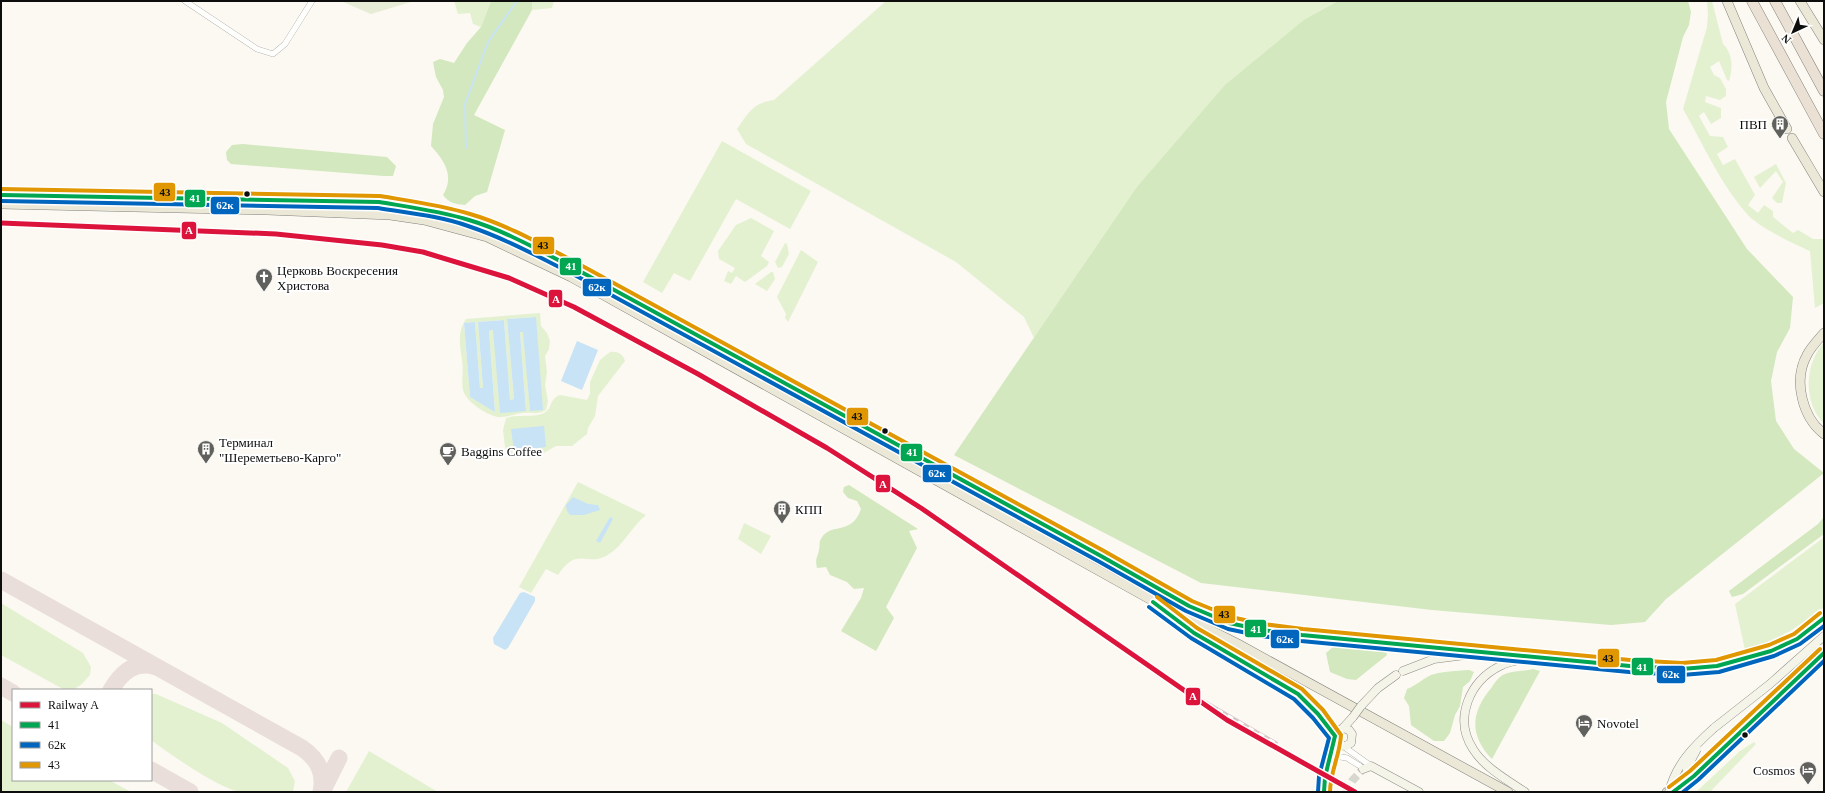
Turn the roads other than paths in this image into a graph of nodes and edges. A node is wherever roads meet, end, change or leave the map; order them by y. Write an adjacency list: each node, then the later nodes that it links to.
1 (185, 1): 2 (street)
2 (312, 1)
3 (1727, 1): 9 (main road)
4 (1752, 1): 10 (highway)
5 (1775, 1): 8 (highway)
6 (1800, 1): 7 (main road)
7 (1824, 40)
8 (1824, 91)
9 (1787, 129)
10 (1824, 134)
11 (1792, 138): 12 (main road)
12 (1824, 192)
13 (1, 196): 20 (main road)
14 (1, 204): 17 (main road)
15 (1824, 333): 16 (main road)
16 (1824, 434)
17 (1155, 602): 25 (street); 32 (main road)
18 (1824, 618): 22 (main road)
19 (1824, 636): 24 (street)
20 (1493, 653): 22 (main road); 23 (street, bridge)
21 (1824, 653): 30 (main road)
22 (1533, 658): 33 (street)
23 (1343, 728): 25 (street); 26 (street)
24 (1714, 728): 34 (street, bridge); 36 (street, bridge)
25 (1335, 737): 26 (street); 27 (street)
26 (1343, 746): 29 (street)
27 (1332, 752)
28 (1340, 757): 29 (street)
29 (1365, 767): 31 (street)
30 (1694, 776): 34 (main road); 35 (street)
31 (1419, 792)
32 (1508, 792)
33 (1525, 792)
34 (1668, 792)
35 (1673, 792)
36 (1684, 792)

